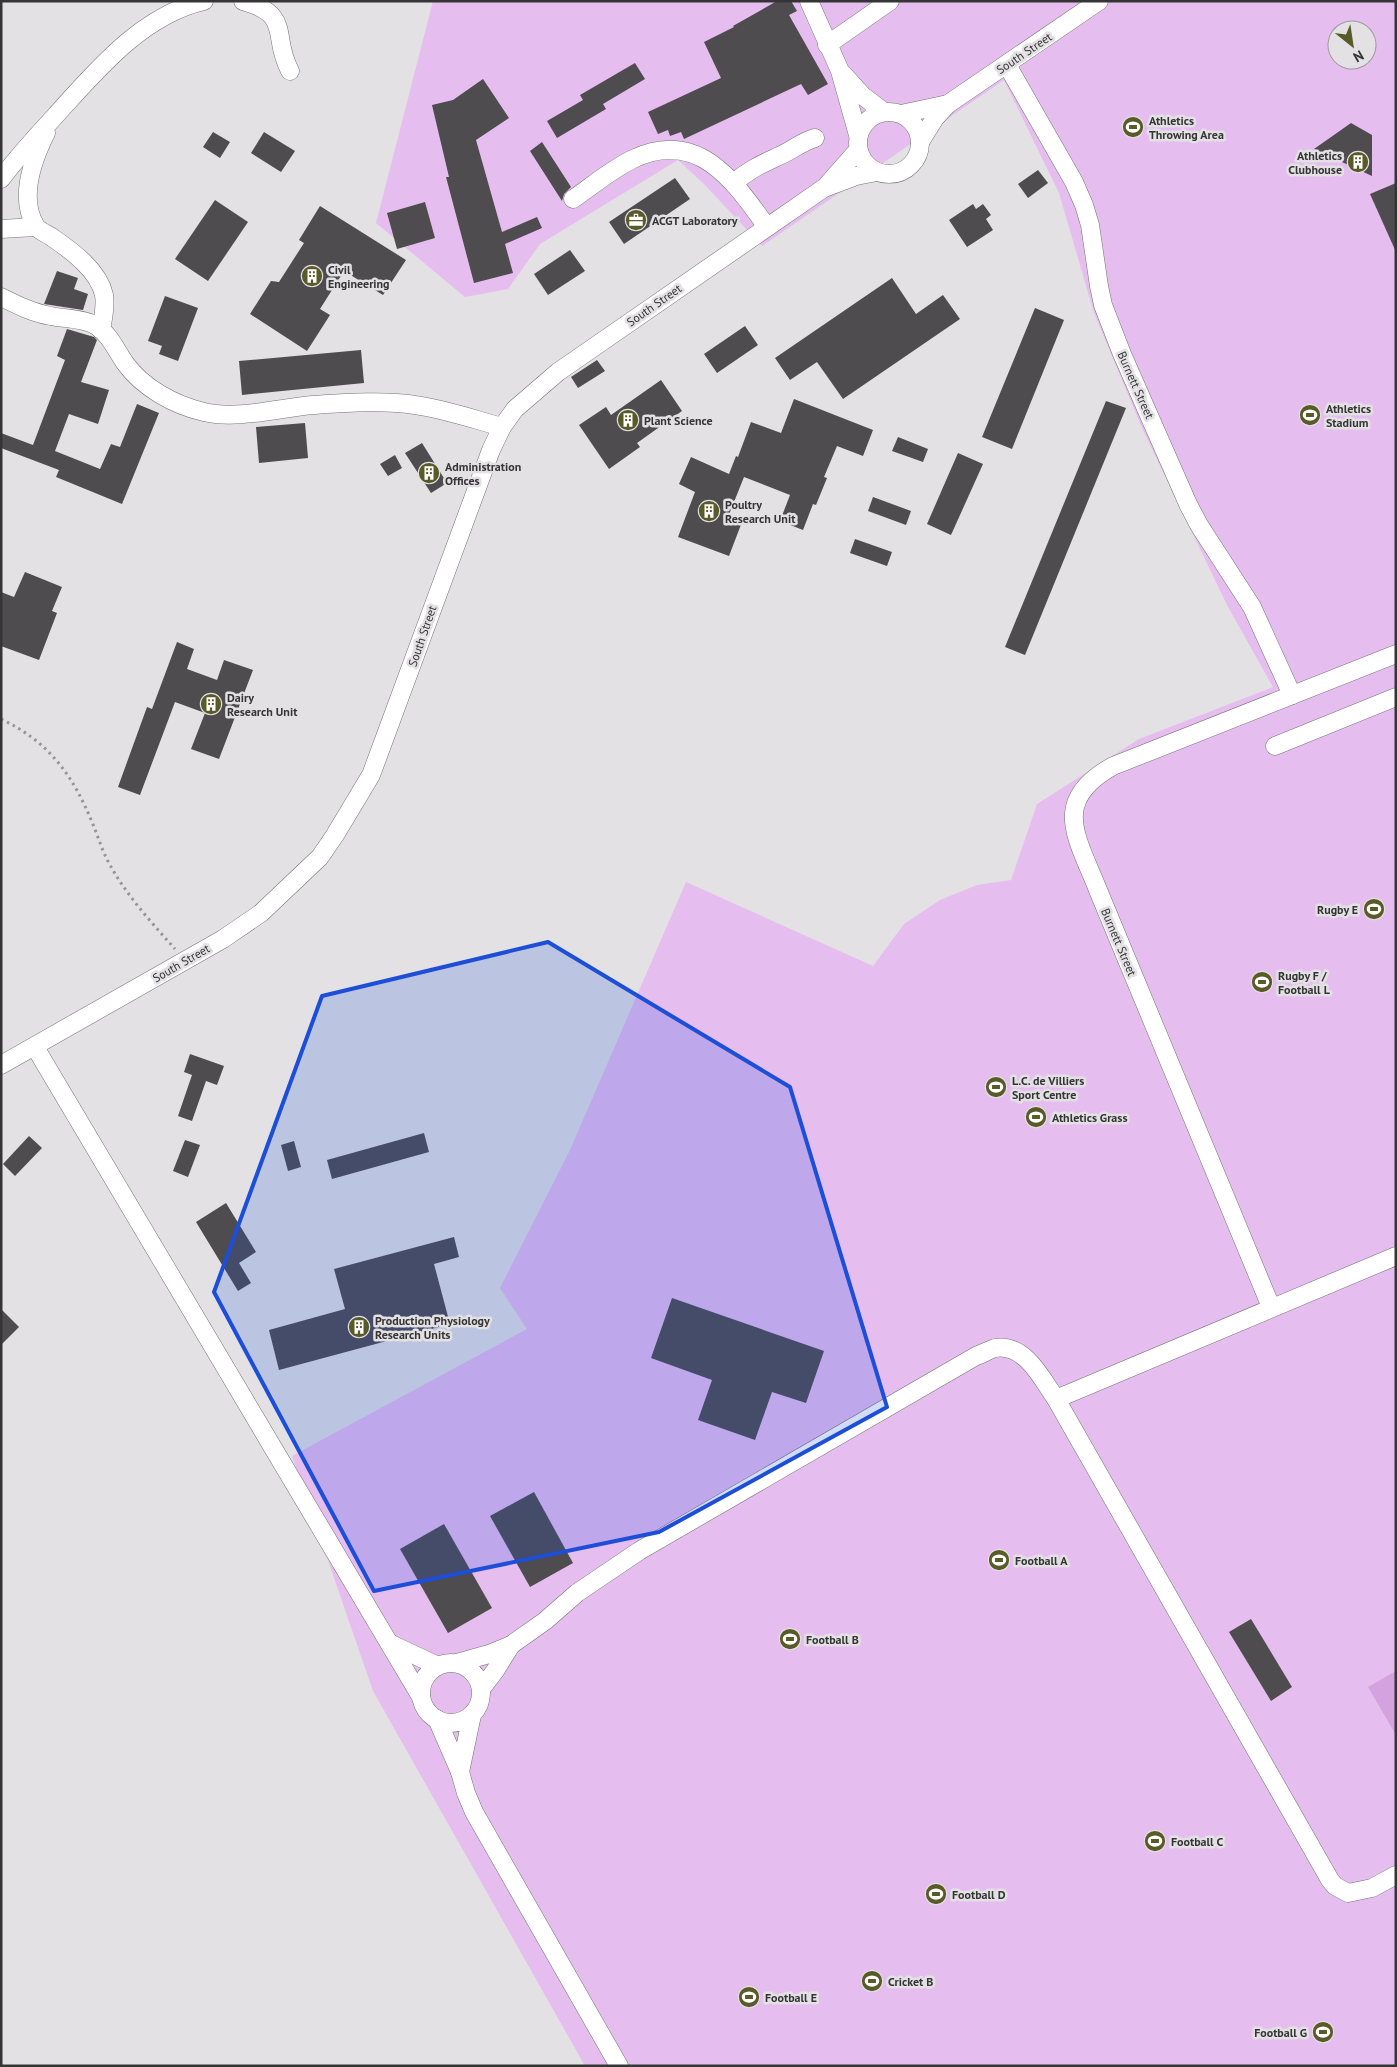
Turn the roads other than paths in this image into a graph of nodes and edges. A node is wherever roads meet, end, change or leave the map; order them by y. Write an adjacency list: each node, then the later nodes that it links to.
1 (204, 1): 12 (street)
2 (242, 1): 8 (street)
3 (809, 1): 6 (street)
4 (890, 1): 6 (street)
5 (1099, 1): 7 (street, South Street)
6 (827, 45): 9 (street)
7 (1007, 66): 10 (street, South Street); 28 (street, Burnett Street)
8 (290, 71)
9 (840, 71): 11 (street); 14 (street)
10 (948, 104): 11 (street, South Street); 15 (street, South Street)
11 (892, 113): 14 (street); 15 (street)
12 (54, 117): 17 (street); 21 (street)
13 (815, 138): 18 (street)
14 (858, 142): 16 (street); 19 (street, South Street)
15 (920, 142): 16 (street)
16 (877, 172): 19 (street, South Street)
17 (1, 179)
18 (734, 183): 20 (street); 22 (street)
19 (824, 188): 22 (street, South Street)
20 (573, 199)
21 (35, 227): 23 (street); 25 (street)
22 (767, 227): 26 (street, South Street)
23 (1, 229)
24 (1, 298): 25 (street)
25 (101, 330): 26 (street)
26 (502, 427): 31 (street, South Street)
27 (1396, 654): 28 (street, Burnett Street)
28 (1292, 694): 34 (street, Burnett Street)
29 (1396, 697): 30 (street)
30 (1275, 746)
31 (35, 1046): 32 (street, South Street); 36 (street)
32 (1, 1065)
33 (1396, 1256): 34 (street)
34 (1271, 1307): 35 (street)
35 (1056, 1399): 37 (street); 45 (street)
36 (388, 1643): 39 (street); 41 (street)
37 (511, 1645): 38 (street); 40 (street)
38 (457, 1663): 39 (street); 40 (street)
39 (438, 1666): 41 (street)
40 (481, 1689): 42 (street)
41 (421, 1697): 43 (street)
42 (472, 1715): 43 (street); 44 (street)
43 (437, 1719): 44 (street)
44 (460, 1772): 46 (street)
45 (1396, 1875)
46 (619, 2066)

